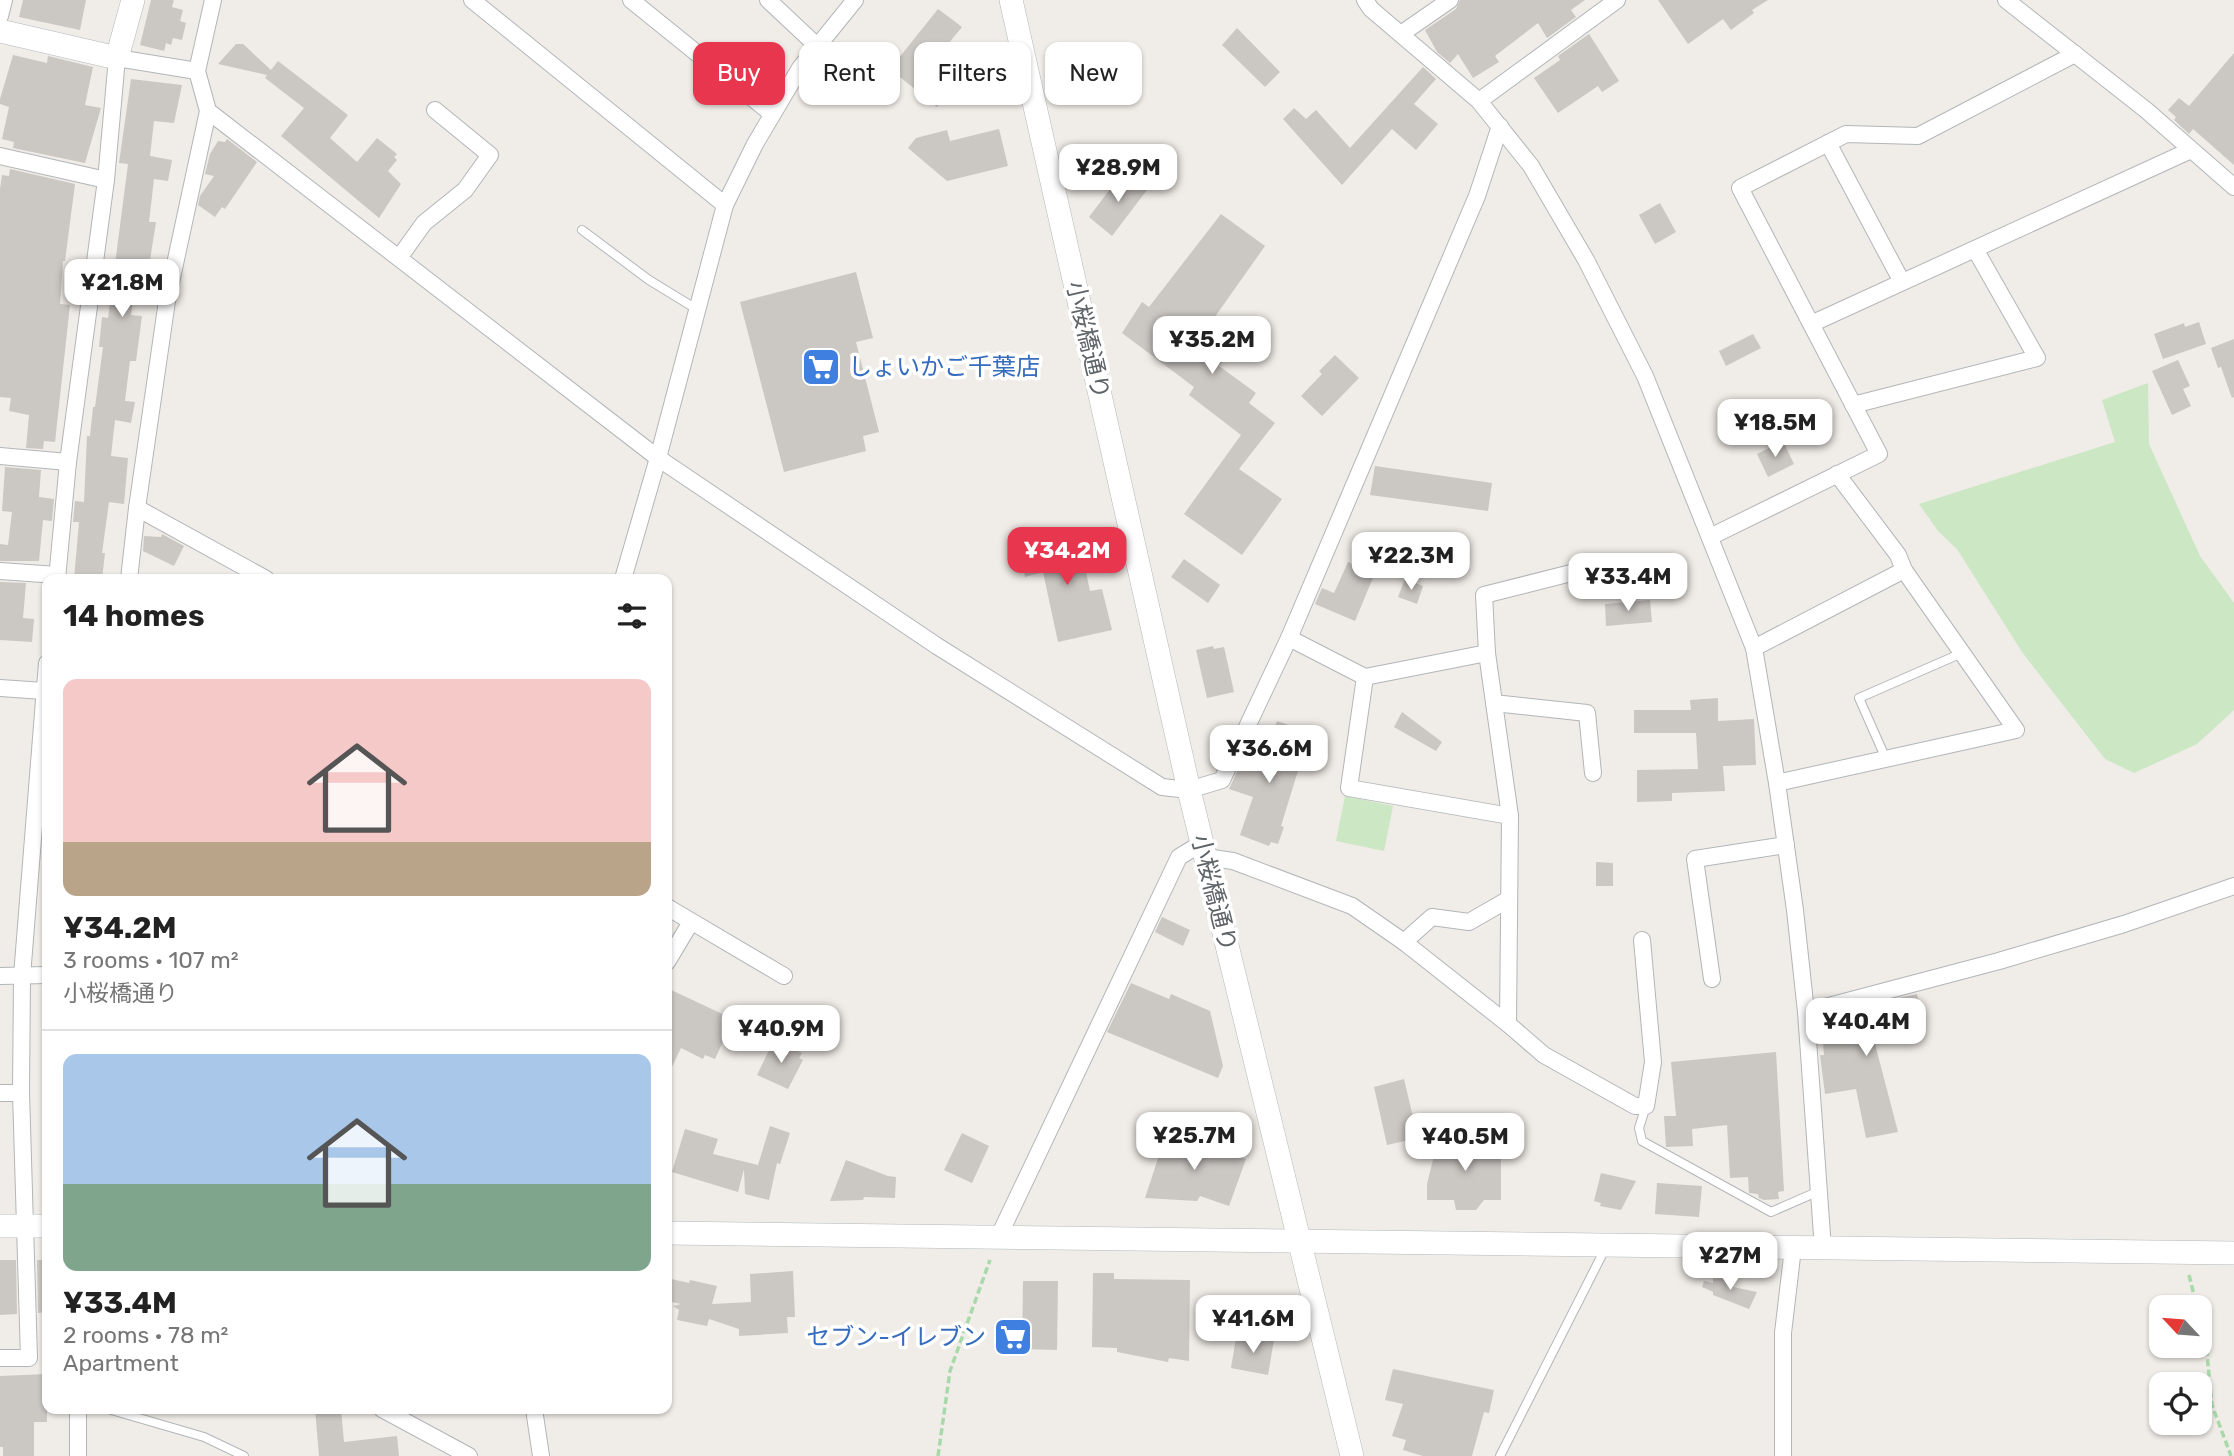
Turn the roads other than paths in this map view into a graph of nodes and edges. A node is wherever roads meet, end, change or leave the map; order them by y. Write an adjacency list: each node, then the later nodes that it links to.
1 (4, 0): 13 (street)
2 (133, 0): 19 (street)
3 (213, 0): 21 (street)
4 (472, 0): 32 (street)
5 (631, 0): 25 (street)
6 (768, 0): 16 (street)
7 (855, 0): 17 (street)
8 (1011, 0): 66 (street, 小桜橋通り)
9 (1365, 0): 15 (street)
10 (1450, 0): 15 (street)
11 (1616, 0): 22 (street)
12 (2006, 0): 18 (street)
13 (0, 16)
14 (0, 31): 19 (street)
15 (1401, 34): 22 (street)
16 (813, 42)
17 (820, 42)
18 (2075, 54): 27 (street); 28 (street)
19 (117, 58): 21 (street); 30 (street)
20 (799, 70): 25 (street)
21 (197, 71): 24 (street)
22 (1479, 101): 26 (street)
23 (435, 110): 35 (street)
24 (208, 111): 35 (street); 44 (street)
25 (772, 114): 32 (street)
26 (1500, 126): 45 (street); 54 (street)
27 (1828, 144): 36 (street); 38 (street)
28 (2191, 150): 31 (street); 34 (street)
29 (0, 156): 30 (street)
30 (106, 180): 42 (street)
31 (2234, 187)
32 (725, 205): 37 (street)
33 (582, 230): 37 (lane)
34 (1975, 249): 36 (street); 39 (street)
35 (399, 258): 41 (street)
36 (1902, 282): 38 (street)
37 (698, 310): 41 (street)
38 (1811, 324): 39 (street)
39 (1853, 405): 43 (street)
40 (0, 456): 42 (street)
41 (658, 458): 52 (street); 66 (street)
42 (68, 462): 49 (street)
43 (1837, 474): 45 (street); 47 (street)
44 (137, 508): 50 (street); 51 (street)
45 (1710, 537): 55 (street)
46 (1579, 570): 56 (street)
47 (1904, 570): 55 (street); 57 (street)
48 (0, 571): 53 (street)
49 (57, 574)
50 (130, 574)
51 (257, 574)
52 (624, 574)
53 (42, 575)
54 (1289, 638): 58 (street); 66 (street)
55 (1754, 648): 65 (street)
56 (1487, 653): 58 (street); 61 (street)
57 (1962, 653): 63 (lane); 63 (street)
58 (1364, 677): 67 (street)
59 (0, 688): 60 (street)
60 (42, 691)
61 (1494, 703): 64 (street); 67 (street)
62 (42, 717): 79 (street)
63 (1886, 759): 65 (street)
64 (1593, 773)
65 (1777, 783): 68 (street)
66 (1189, 790): 69 (street, 小桜橋通り)
67 (1510, 817): 71 (street)
68 (1786, 845): 81 (street); 82 (street)
69 (1204, 850): 75 (street); 91 (street); 92 (street, 小桜橋通り)
70 (2234, 886): 82 (street)
71 (1509, 899): 75 (street); 83 (street)
72 (672, 910): 73 (street)
73 (691, 922): 76 (street); 80 (street)
74 (1642, 940): 86 (street)
75 (1404, 942): 83 (street)
76 (672, 954)
77 (42, 975): 79 (street)
78 (0, 976): 79 (street)
79 (22, 976): 85 (street)
80 (784, 976)
81 (1712, 979)
82 (1806, 1012): 87 (street)
83 (1508, 1024): 86 (street)
84 (0, 1093): 85 (street)
85 (21, 1093): 88 (street)
86 (1646, 1106): 87 (lane)
87 (1819, 1191): 95 (street)
88 (36, 1226): 89 (street); 97 (street)
89 (0, 1227)
90 (672, 1233): 91 (street)
91 (998, 1238): 92 (street)
92 (1300, 1242): 93 (street); 106 (street, 小桜橋通り)
93 (1606, 1246): 94 (street); 107 (lane)
94 (1793, 1248): 95 (street); 108 (street)
95 (1823, 1248): 96 (street)
96 (2234, 1253)
97 (0, 1359)
98 (78, 1414): 102 (street)
99 (125, 1414): 103 (lane)
100 (391, 1414): 104 (street)
101 (535, 1414): 105 (street)
102 (78, 1456)
103 (244, 1456)
104 (468, 1456)
105 (541, 1456)
106 (1352, 1456)
107 (1500, 1456)
108 (1783, 1456)

